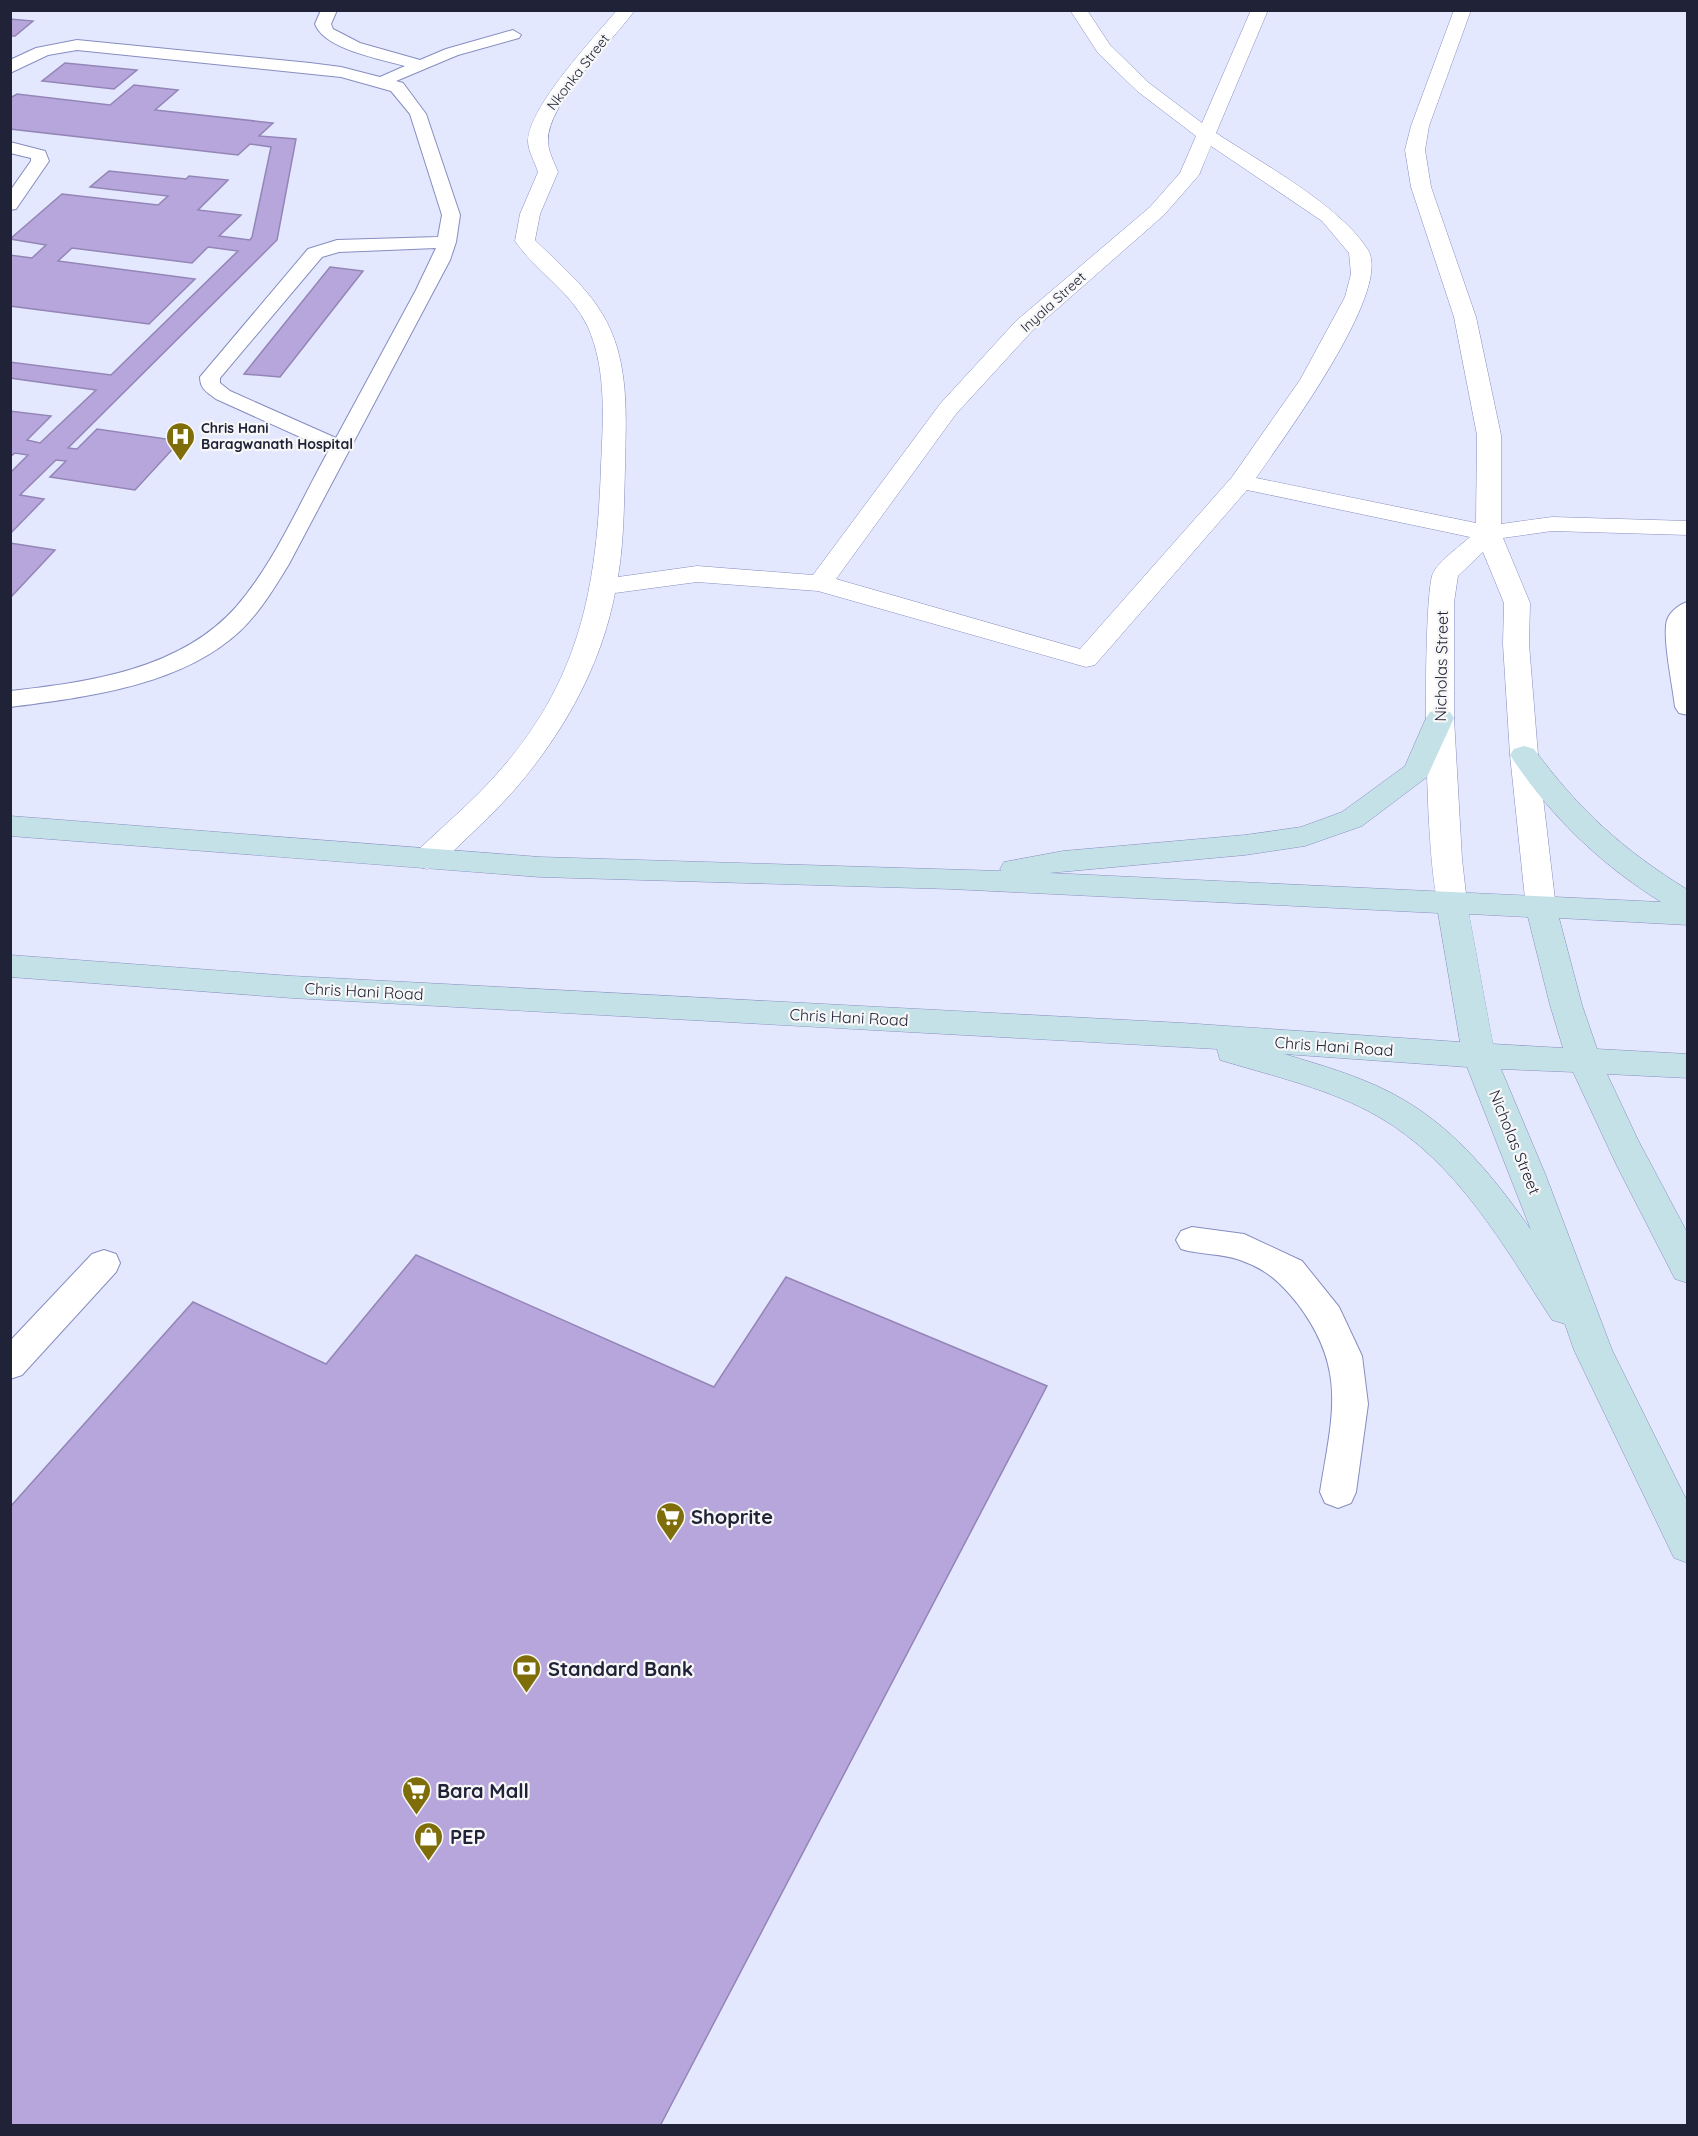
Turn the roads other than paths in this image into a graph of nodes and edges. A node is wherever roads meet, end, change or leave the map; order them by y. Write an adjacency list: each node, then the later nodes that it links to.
1 (329, 10): 7 (lane)
2 (627, 10): 19 (street, Nkonka Street)
3 (1078, 10): 10 (street)
4 (1260, 10): 10 (street, Inyala Street)
5 (1462, 10): 17 (street)
6 (513, 35): 7 (lane)
7 (420, 65): 9 (lane)
8 (10, 68): 9 (lane)
9 (381, 82): 13 (lane)
10 (1205, 134): 15 (street); 18 (street, Inyala Street)
11 (10, 147): 12 (lane)
12 (10, 205)
13 (447, 242): 14 (lane); 14 (lane)
14 (341, 448): 21 (lane)
15 (1240, 482): 17 (street); 18 (street)
16 (1688, 528): 17 (street)
17 (1488, 533): 23 (street, Nicholas Street); 24 (street)
18 (820, 583): 19 (street)
19 (604, 587): 26 (street)
20 (1688, 609): 22 (lane)
21 (10, 699)
22 (1688, 707)
23 (1440, 718): 27 (main road); 28 (street, Nicholas Street)
24 (1524, 755): 29 (main road); 30 (street)
25 (10, 826): 26 (main road)
26 (428, 859): 27 (main road)
27 (951, 879): 28 (main road)
28 (1452, 903): 30 (main road); 34 (main road, Nicholas Street)
29 (1688, 904)
30 (1541, 908): 31 (main road); 35 (main road)
31 (1688, 914)
32 (10, 966): 33 (main road, Chris Hani Road)
33 (1183, 1035): 34 (main road, Chris Hani Road); 40 (main road)
34 (1479, 1055): 35 (main road, Chris Hani Road); 40 (main road, Nicholas Street)
35 (1585, 1060): 36 (main road, Chris Hani Road); 39 (main road)
36 (1688, 1066)
37 (1192, 1240): 42 (lane)
38 (104, 1263): 41 (lane)
39 (1688, 1269)
40 (1593, 1350): 43 (main road, Nicholas Street)
41 (10, 1365)
42 (1338, 1492)
43 (1688, 1545)

